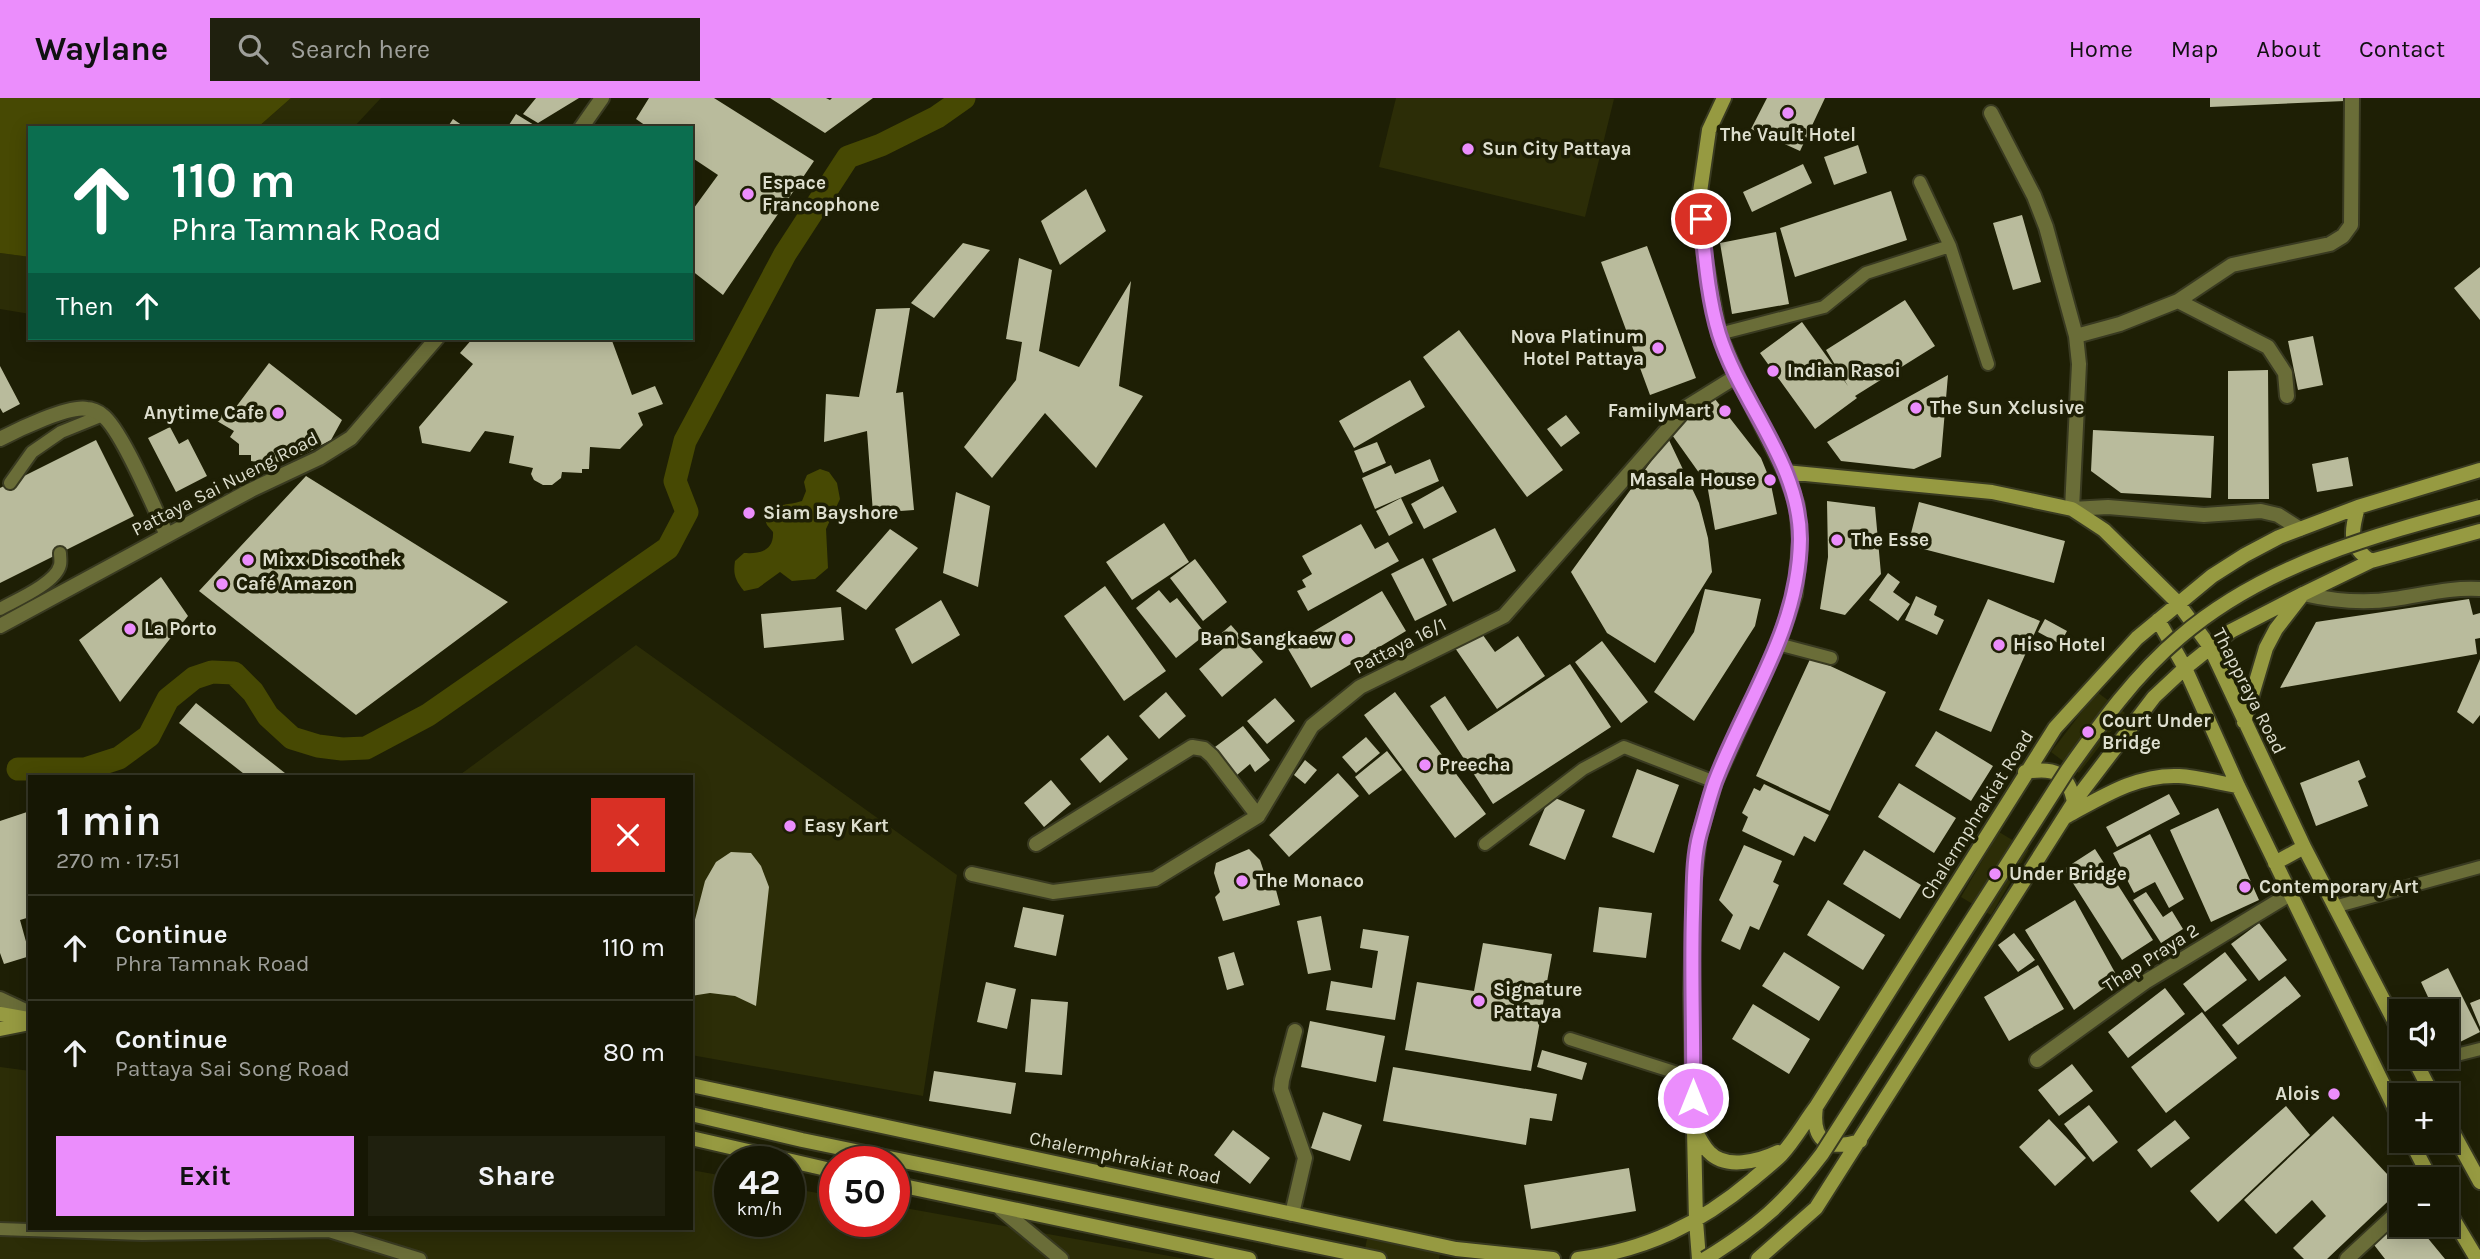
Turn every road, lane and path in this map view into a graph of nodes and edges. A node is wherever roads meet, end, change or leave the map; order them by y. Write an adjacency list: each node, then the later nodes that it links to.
1 (602, 98): 5 (street)
2 (1724, 98): 9 (main road)
3 (2352, 98): 8 (street)
4 (1991, 113): 10 (street)
5 (582, 126)
6 (1920, 182): 7 (lane)
7 (1950, 246): 9 (lane); 12 (lane)
8 (2178, 301): 10 (street); 14 (street)
9 (1719, 334): 13 (main road)
10 (2076, 336): 22 (street)
11 (436, 340): 25 (street, Pattaya Sai Nueng Road)
12 (1988, 364)
13 (1737, 376): 18 (main road); 43 (street, Pattaya 16/1)
14 (2287, 396)
15 (103, 415): 16 (street); 19 (lane); 25 (street)
16 (0, 439)
17 (2480, 470): 20 (main road, Chalermphrakiat Road)
18 (1785, 472): 22 (main road, Thappraya Road); 34 (main road)
19 (10, 483)
20 (2358, 507): 23 (main road, Chalermphrakiat Road); 27 (main road)
21 (2480, 507): 93 (main road, bridge)
22 (2072, 509): 23 (street); 30 (main road, Thappraya Road)
23 (2300, 529): 30 (main road, Chalermphrakiat Road)
24 (2480, 531): 27 (main road)
25 (167, 534): 33 (street, Pattaya Sai Nueng Road)
26 (61, 553): 31 (lane)
27 (2371, 561): 29 (main road)
28 (2480, 589): 29 (street)
29 (2303, 594): 35 (main road); 38 (main road)
30 (2178, 603): 32 (main road, Chalermphrakiat Road); 35 (main road, Thappraya Road)
31 (0, 609)
32 (2158, 620): 37 (main road); 39 (main road, Chalermphrakiat Road)
33 (0, 626)
34 (1778, 644): 36 (lane); 40 (main road)
35 (2210, 647): 37 (main road); 38 (main road, Thappraya Road)
36 (1831, 658)
37 (2185, 668): 41 (main road); 42 (main road)
38 (2244, 722): 46 (main road, Thappraya Road)
39 (2025, 772): 42 (main road); 67 (main road, Chalermphrakiat Road)
40 (1715, 782): 45 (lane); 64 (main road)
41 (2238, 786): 42 (main road); 47 (main road)
42 (2071, 809): 71 (main road)
43 (1258, 816): 44 (street); 49 (street, Pattaya 16/1)
44 (1036, 844)
45 (1485, 844)
46 (2304, 847): 47 (main road); 51 (main road, Thappraya Road)
47 (2274, 863): 50 (main road)
48 (2480, 867): 51 (lane)
49 (972, 874)
50 (2290, 894): 63 (street, Thap Praya 2); 66 (main road)
51 (2334, 906): 53 (main road, Thappraya Road)
52 (0, 999): 54 (street)
53 (2389, 1011)
54 (28, 1012)
55 (0, 1014): 56 (main road)
56 (28, 1021)
57 (28, 1022): 58 (main road)
58 (0, 1029)
59 (1295, 1031): 78 (street)
60 (1570, 1040): 64 (lane)
61 (2480, 1049): 62 (lane)
62 (2459, 1053)
63 (2037, 1060)
64 (1693, 1078): 69 (main road)
65 (693, 1085): 78 (main road, Chalermphrakiat Road)
66 (2389, 1096)
67 (1816, 1107): 71 (main road); 73 (main road, Chalermphrakiat Road)
68 (693, 1114): 89 (main road)
69 (1693, 1127): 73 (main road); 80 (main road)
70 (693, 1138): 74 (main road)
71 (1860, 1141): 94 (main road)
72 (2459, 1144): 75 (main road)
73 (1785, 1149): 80 (main road, Chalermphrakiat Road)
74 (819, 1167)
75 (2480, 1182)
76 (910, 1188): 77 (main road)
77 (1001, 1209): 87 (street); 88 (main road)
78 (1292, 1213): 85 (main road, Chalermphrakiat Road)
79 (2389, 1220): 95 (street)
80 (1696, 1222): 91 (main road, Chalermphrakiat Road); 92 (main road)
81 (0, 1229): 83 (lane)
82 (2459, 1229): 96 (main road)
83 (28, 1230)
84 (28, 1230): 86 (lane)
85 (1472, 1255): 90 (main road, Chalermphrakiat Road)
86 (419, 1259)
87 (1061, 1259)
88 (1250, 1259)
89 (1379, 1259)
90 (1553, 1259)
91 (1578, 1259)
92 (1699, 1259)
93 (1705, 1259)
94 (1758, 1259)
95 (2347, 1259)
96 (2477, 1259)

